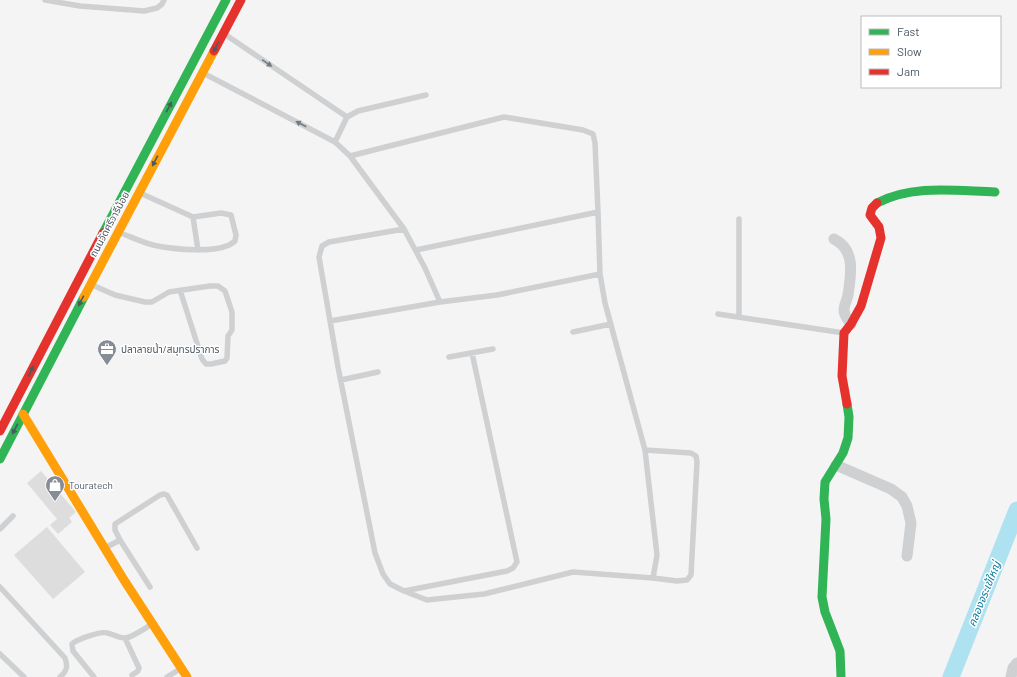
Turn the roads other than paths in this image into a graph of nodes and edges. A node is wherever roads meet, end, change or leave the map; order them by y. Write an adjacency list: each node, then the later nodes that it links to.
1 (45, 0): 2 (lane)
2 (164, 0)
3 (226, 0): 36 (main road, ถนนวัดศรีวารีน้อย, one-way to 3)
4 (241, 0): 5 (main road, ถนนวัดศรีวารีน้อย)
5 (223, 33): 6 (main road, ถนนวัดศรีวารีน้อย, one-way to 6); 8 (lane, one-way to 8)
6 (202, 72): 9 (lane, one-way to 6); 11 (main road, ถนนวัดศรีวารีน้อย, one-way to 11)
7 (426, 95): 8 (lane)
8 (347, 117): 9 (lane)
9 (336, 142): 10 (lane)
10 (350, 156): 13 (lane); 16 (lane)
11 (138, 192): 14 (lane); 17 (main road, ถนนวัดศรีวารีน้อย)
12 (995, 192): 29 (main road)
13 (598, 212): 20 (lane); 21 (lane)
14 (193, 217): 19 (lane); 19 (lane)
15 (739, 219): 26 (lane)
16 (404, 229): 20 (lane); 27 (lane)
17 (117, 232): 19 (lane); 22 (main road, ถนนวัดศรีวารีน้อย)
18 (834, 239): 29 (street)
19 (198, 250)
20 (416, 250): 24 (lane)
21 (600, 274): 24 (lane); 28 (lane)
22 (90, 284): 23 (lane); 37 (main road, ถนนวัดศรีวารีน้อย, one-way to 37)
23 (180, 290): 23 (lane)
24 (440, 302): 27 (lane)
25 (718, 314): 26 (lane)
26 (739, 317): 29 (lane)
27 (330, 321): 35 (lane)
28 (611, 324): 30 (lane); 40 (lane)
29 (848, 329): 42 (main road)
30 (573, 332)
31 (492, 349): 32 (lane)
32 (472, 353): 33 (lane); 52 (lane)
33 (449, 357)
34 (378, 372): 35 (lane)
35 (341, 380): 52 (lane)
36 (22, 388): 37 (main road); 39 (main road, ถนนวัดศรีวารีน้อย)
37 (34, 394): 38 (main road, ถนนวัดศรีวารีน้อย)
38 (23, 414): 41 (main road, ถนนวัดศรีวารีน้อย, one-way to 41); 46 (main road)
39 (0, 431)
40 (645, 450): 49 (lane); 49 (lane)
41 (0, 459)
42 (836, 465): 48 (street); 64 (main road)
43 (13, 516): 44 (lane)
44 (0, 529)
45 (120, 540): 46 (lane); 47 (lane); 51 (lane)
46 (105, 548): 53 (main road)
47 (197, 548)
48 (907, 556)
49 (653, 578): 52 (lane)
50 (0, 587): 60 (lane)
51 (150, 587)
52 (404, 591)
53 (152, 624): 54 (lane); 57 (main road)
54 (125, 638): 58 (lane); 61 (lane)
55 (0, 654): 59 (lane)
56 (1017, 663): 65 (street)
57 (181, 668): 62 (lane); 63 (main road)
58 (132, 675)
59 (24, 677)
60 (60, 677)
61 (94, 677)
62 (167, 677)
63 (187, 677)
64 (841, 677)
65 (1011, 677)

